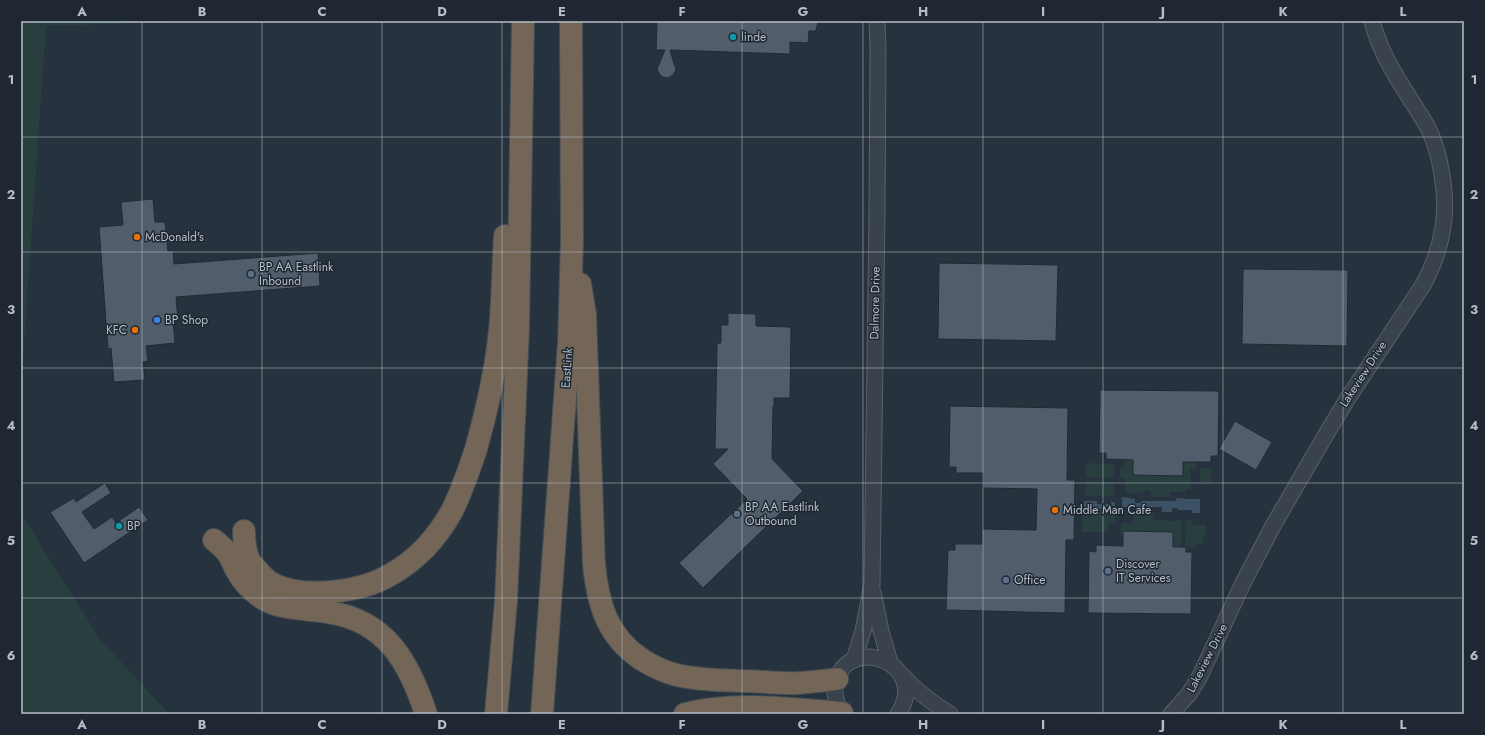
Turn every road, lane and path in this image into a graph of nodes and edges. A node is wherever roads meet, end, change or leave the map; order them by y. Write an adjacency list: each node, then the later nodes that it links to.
1 (523, 21): 5 (highway)
2 (571, 21): 6 (highway, EastLink)
3 (877, 21): 9 (street, Dalmore Drive)
4 (1372, 21): 20 (street, Lakeview Drive)
5 (521, 170): 7 (highway); 15 (highway)
6 (572, 240): 12 (highway); 16 (highway, EastLink)
7 (244, 531)
8 (214, 540): 14 (highway)
9 (872, 585): 10 (street, Dalmore Drive); 11 (street, Dalmore Drive)
10 (854, 660): 11 (street); 12 (street)
11 (895, 667): 18 (street, Dalmore Drive); 19 (street)
12 (837, 679): 13 (street)
13 (842, 713): 17 (highway)
14 (426, 714)
15 (496, 714)
16 (542, 714)
17 (685, 714)
18 (898, 714)
19 (950, 714)
20 (1171, 714)

